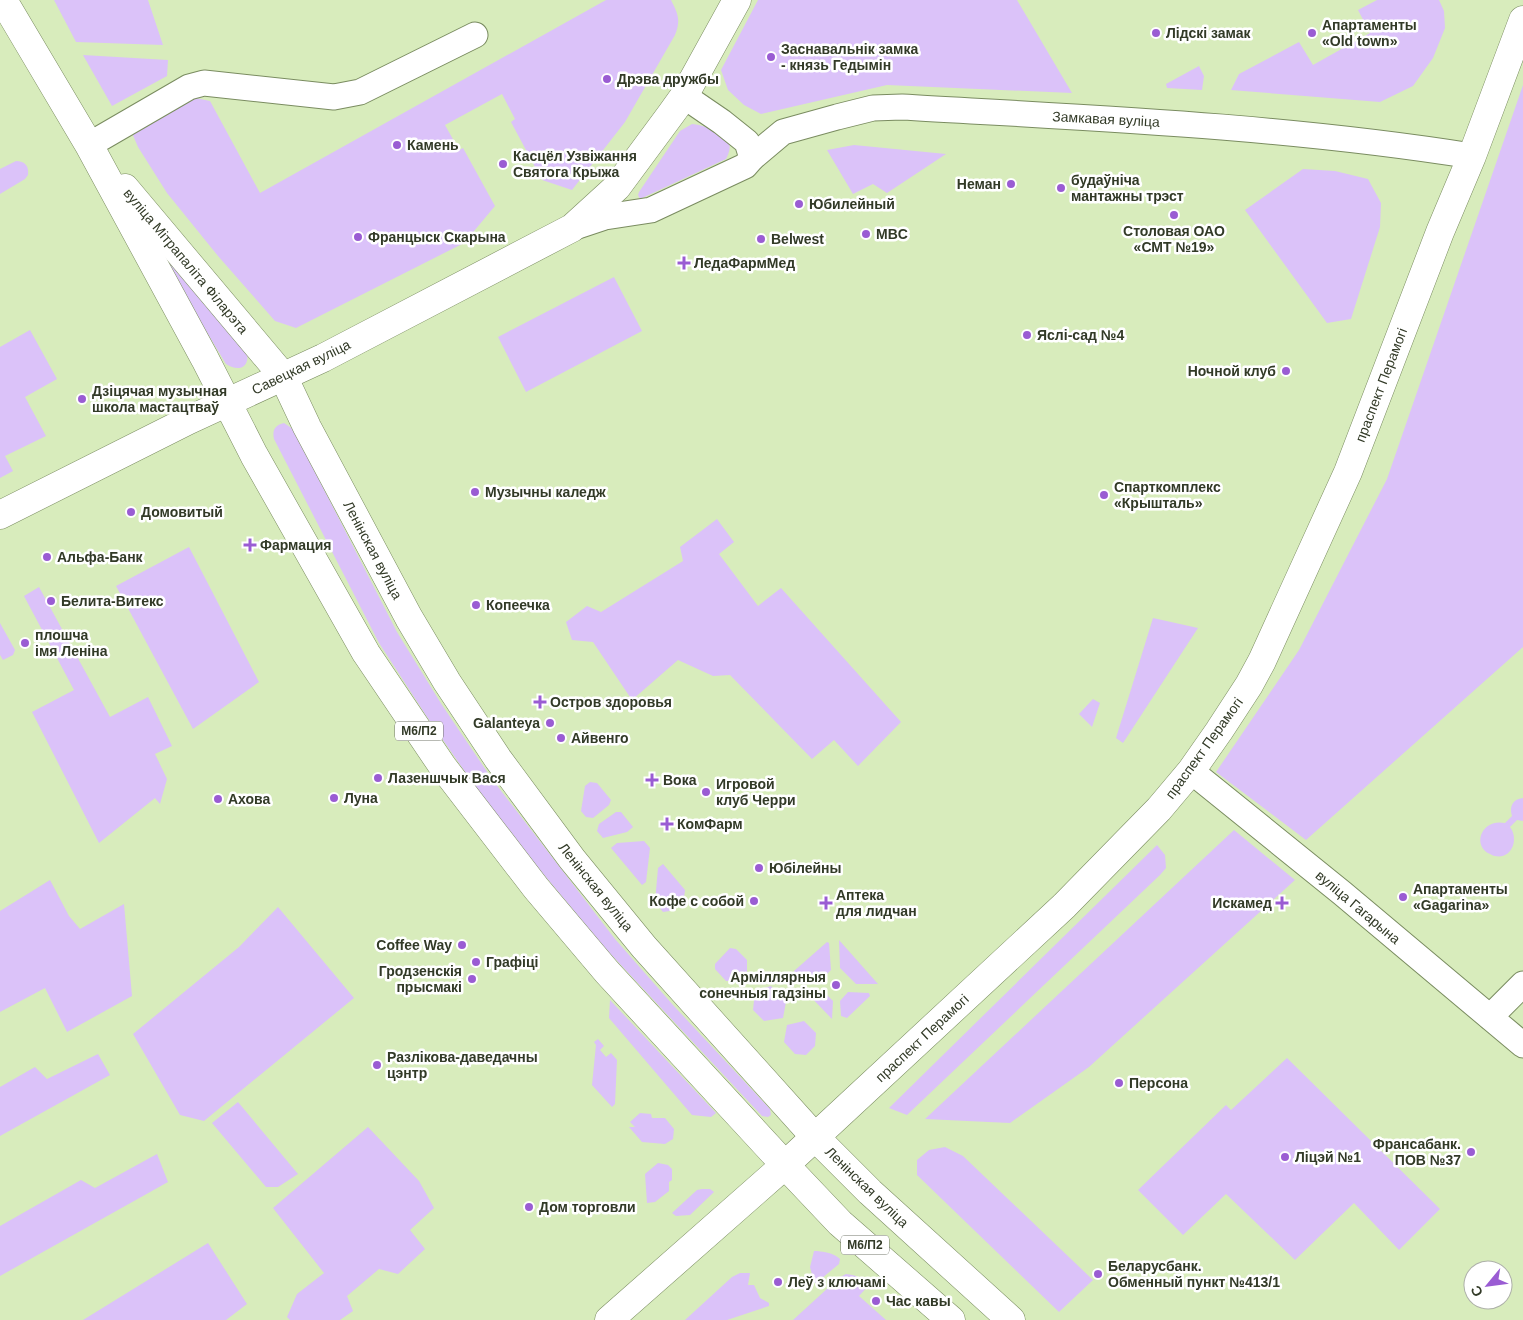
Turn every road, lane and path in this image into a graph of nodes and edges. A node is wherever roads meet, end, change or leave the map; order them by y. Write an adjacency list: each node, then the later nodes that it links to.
1 (3, 0): 6 (main road, вуліца Мітрапаліта Філарэта)
2 (737, 0): 5 (main road, Савецкая вуліца)
3 (1523, 20): 7 (main road, праспект Перамогі)
4 (475, 34): 6 (street)
5 (684, 96): 8 (street); 9 (main road, Савецкая вуліца)
6 (89, 145): 10 (main road, вуліца Мітрапаліта Філарэта); 11 (main road, вуліца Мітрапаліта Філарэта)
7 (1472, 156): 8 (street, Замкавая вуліца); 13 (main road, праспект Перамогі)
8 (752, 158): 9 (street, Замкавая вуліца)
9 (572, 228): 10 (main road, Савецкая вуліца)
10 (284, 376): 11 (main road, Савецкая вуліца); 17 (main road, Ленінская вуліца / М6/П2)
11 (226, 403): 12 (main road, Савецкая вуліца); 18 (main road, М6/П2)
12 (0, 515)
13 (1191, 771): 15 (street, вуліца Гагарына); 17 (main road, праспект Перамогі)
14 (1523, 984): 15 (street)
15 (1490, 1017): 16 (street, вуліца Гагарына)
16 (1523, 1045)
17 (814, 1136): 18 (main road, праспект Перамогі); 21 (main road, Ленінская вуліца / М6/П2)
18 (785, 1165): 19 (main road, праспект Перамогі); 20 (main road, М6/П2)
19 (609, 1320)
20 (951, 1320)
21 (1011, 1320)

